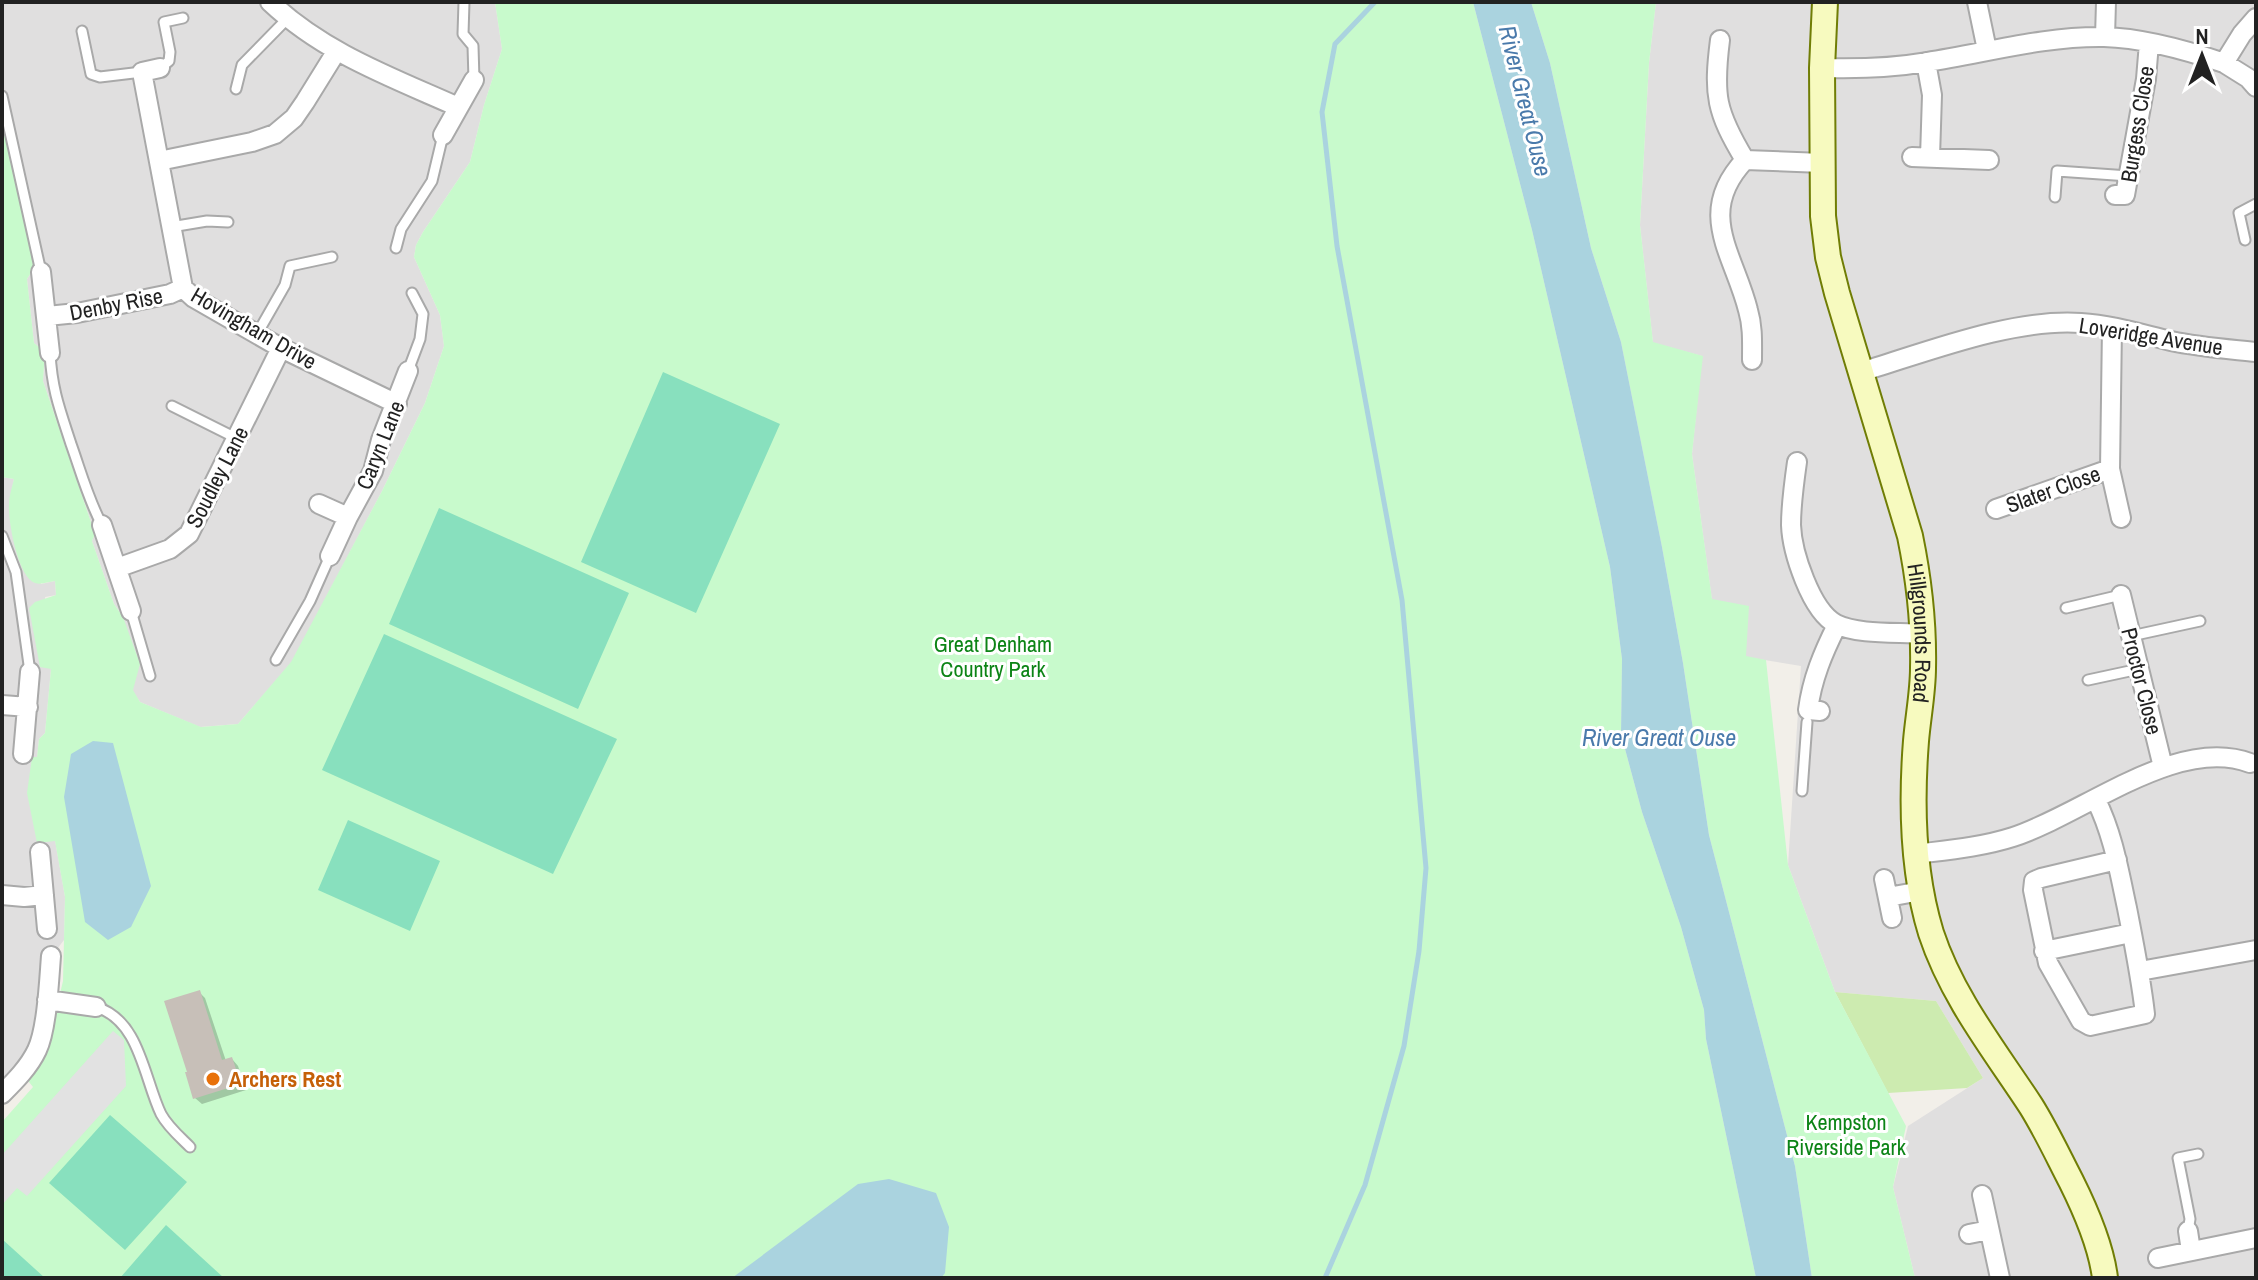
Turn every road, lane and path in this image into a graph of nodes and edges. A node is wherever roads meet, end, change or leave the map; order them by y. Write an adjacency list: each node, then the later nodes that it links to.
1 (270, 2): 8 (street)
2 (464, 2): 19 (lane)
3 (1825, 2): 17 (street, Hillgrounds Road)
4 (1977, 2): 13 (street)
5 (2106, 2): 10 (street)
6 (183, 18): 18 (lane)
7 (2256, 18): 16 (street)
8 (287, 19): 14 (street); 21 (lane)
9 (82, 31): 18 (lane)
10 (2105, 37): 12 (street); 13 (street)
11 (1720, 40): 25 (street)
12 (2149, 43): 16 (street); 29 (street, Burgess Close)
13 (1987, 50): 15 (street)
14 (336, 52): 23 (street); 27 (street)
15 (1926, 62): 17 (street); 26 (street)
16 (2224, 63): 20 (street)
17 (1822, 68): 28 (street, Hillgrounds Road)
18 (151, 70): 27 (street, Hovingham Drive)
19 (474, 80): 23 (street)
20 (2256, 87)
21 (236, 89)
22 (2, 96): 38 (lane)
23 (458, 107): 24 (street)
24 (443, 135): 36 (lane)
25 (1745, 160): 28 (street); 45 (street)
26 (1989, 160)
27 (159, 161): 34 (street, Hovingham Drive)
28 (1822, 163): 49 (street, Hillgrounds Road)
29 (2129, 176): 30 (street, Burgess Close); 31 (lane)
30 (2115, 195)
31 (2055, 197)
32 (2256, 204): 35 (lane)
33 (228, 222): 34 (lane)
34 (171, 227): 39 (street, Hovingham Drive)
35 (2245, 240)
36 (396, 248)
37 (332, 257): 43 (lane)
38 (41, 272): 41 (street, Denby Rise)
39 (183, 288): 41 (street, Denby Rise); 43 (street, Hovingham Drive)
40 (412, 293): 48 (lane)
41 (47, 316): 47 (street, Denby Rise)
42 (2112, 327): 46 (street, Loveridge Avenue); 49 (street, Loveridge Avenue); 53 (street, Slater Close)
43 (257, 334): 44 (street, Hovingham Drive)
44 (281, 348): 50 (street, Hovingham Drive); 52 (street, Soudley Lane)
45 (1747, 350)
46 (2256, 352)
47 (50, 353): 59 (lane)
48 (408, 371): 50 (street, Caryn Lane)
49 (1861, 372): 68 (street, Hillgrounds Road)
50 (397, 404): 57 (street, Caryn Lane)
51 (172, 406): 52 (lane)
52 (236, 438): 62 (street, Soudley Lane)
53 (2110, 469): 56 (street, Slater Close); 58 (street, Slater Close)
54 (1776, 476): 67 (street)
55 (319, 504): 57 (street, Caryn Lane)
56 (1996, 509)
57 (348, 517): 61 (street, Caryn Lane)
58 (2121, 518)
59 (102, 525): 62 (street)
60 (2, 536): 72 (lane)
61 (330, 556): 70 (lane)
62 (117, 568): 65 (street)
63 (2121, 595): 64 (lane); 69 (street, Proctor Close)
64 (2066, 608)
65 (131, 611): 73 (lane)
66 (2200, 621): 69 (lane)
67 (1837, 625): 68 (street); 77 (street)
68 (1923, 634): 84 (street, Hillgrounds Road)
69 (2131, 636): 71 (street, Proctor Close)
70 (276, 660)
71 (2139, 669): 74 (lane); 80 (street, Proctor Close)
72 (30, 672): 76 (street)
73 (150, 676)
74 (2088, 680)
75 (2, 705): 76 (street)
76 (28, 707): 78 (street)
77 (1812, 714): 81 (lane)
78 (23, 754)
79 (2254, 763): 80 (street)
80 (2163, 767): 82 (street)
81 (1802, 791)
82 (2096, 800): 84 (street); 85 (street)
83 (40, 852): 88 (street)
84 (1916, 854): 86 (street, Hillgrounds Road)
85 (2117, 860): 91 (street); 93 (street)
86 (1921, 891): 89 (street); 109 (street, Hillgrounds Road)
87 (2, 895): 88 (street)
88 (44, 895): 90 (street)
89 (1892, 918)
90 (47, 929)
91 (2131, 933): 93 (street); 95 (street)
92 (2256, 950): 95 (street)
93 (2044, 951): 95 (street)
94 (51, 956): 96 (street)
95 (2140, 971)
96 (47, 1000): 97 (street); 98 (street)
97 (96, 1007): 99 (lane)
98 (2, 1094)
99 (190, 1147)
100 (2198, 1154): 103 (lane)
101 (1982, 1195): 102 (street)
102 (1989, 1230): 104 (street); 108 (street)
103 (2188, 1231): 106 (street)
104 (1969, 1234)
105 (2256, 1238): 106 (street)
106 (2191, 1251): 107 (street)
107 (2158, 1258)
108 (2000, 1278)
109 (2105, 1278)

